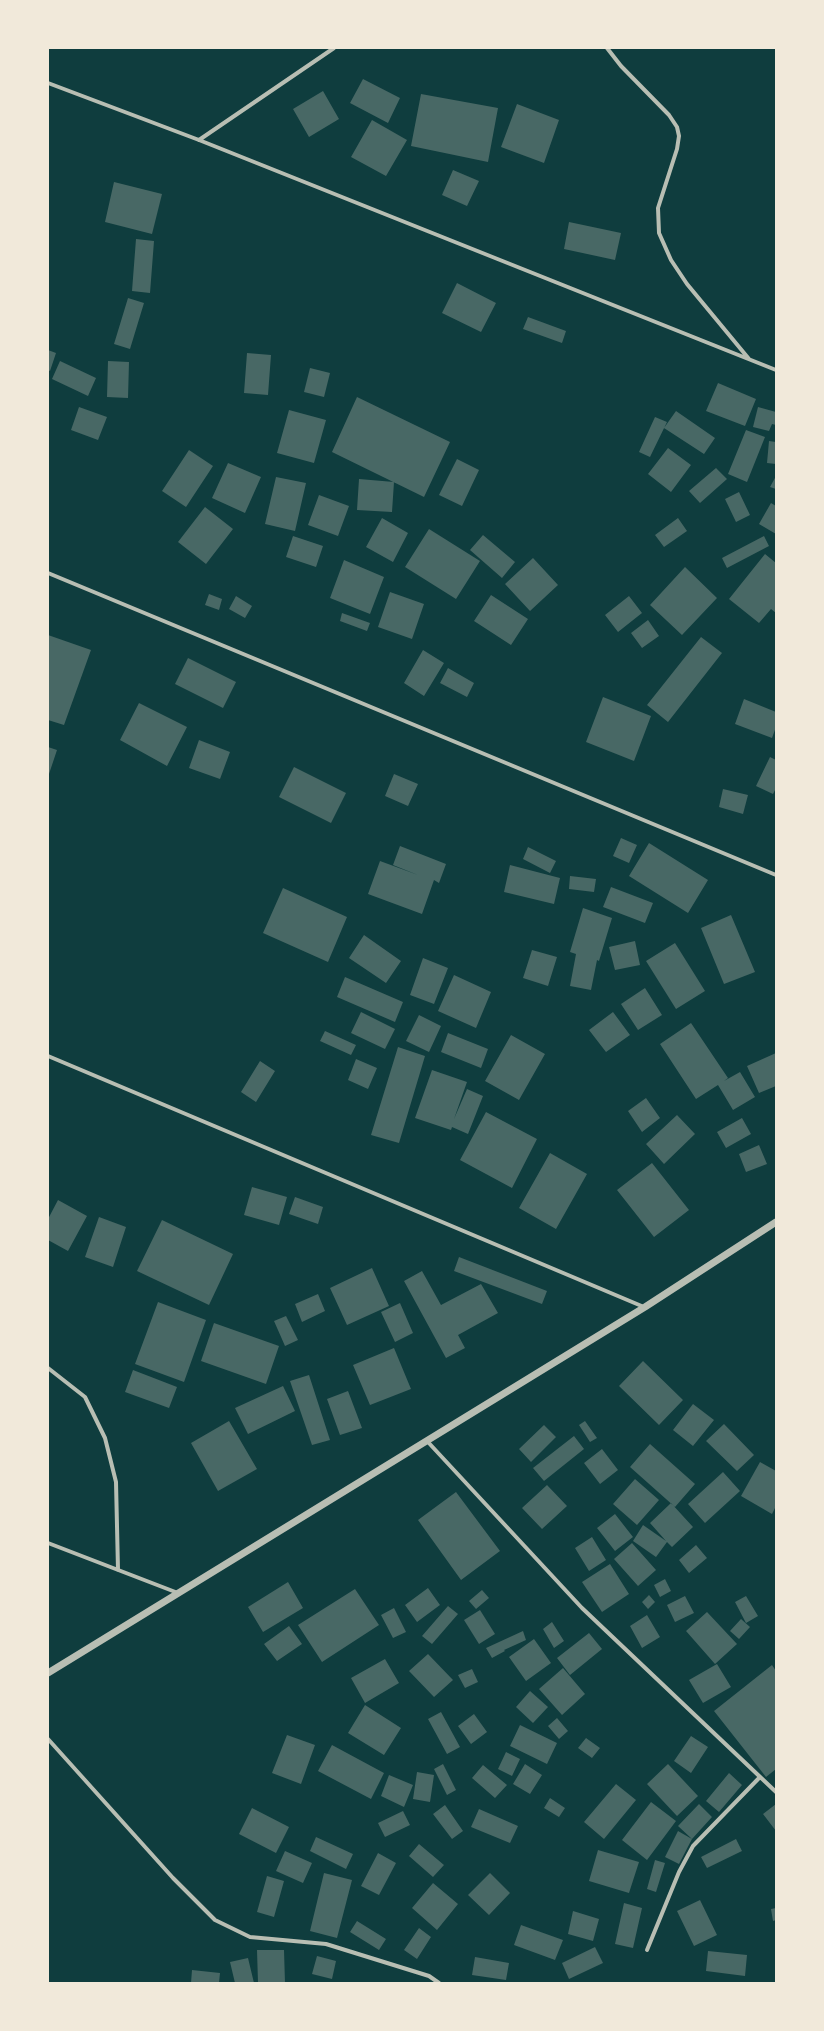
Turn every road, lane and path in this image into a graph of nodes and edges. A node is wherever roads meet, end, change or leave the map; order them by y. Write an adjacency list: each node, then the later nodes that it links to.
1 (334, 48): 4 (street)
2 (607, 48): 5 (street)
3 (48, 83): 4 (street)
4 (199, 140): 5 (street)
5 (749, 360): 6 (street)
6 (776, 370)
7 (48, 573): 8 (street)
8 (776, 875)
9 (48, 1056): 11 (street)
10 (776, 1222): 11 (street)
11 (645, 1308): 13 (street)
12 (48, 1368): 15 (street)
13 (427, 1441): 16 (street); 19 (street)
14 (48, 1543): 15 (street)
15 (118, 1570): 16 (street)
16 (178, 1593): 17 (street)
17 (48, 1673)
18 (48, 1739): 22 (street)
19 (760, 1777): 20 (street); 21 (street)
20 (776, 1792)
21 (647, 1950)
22 (439, 1983)

